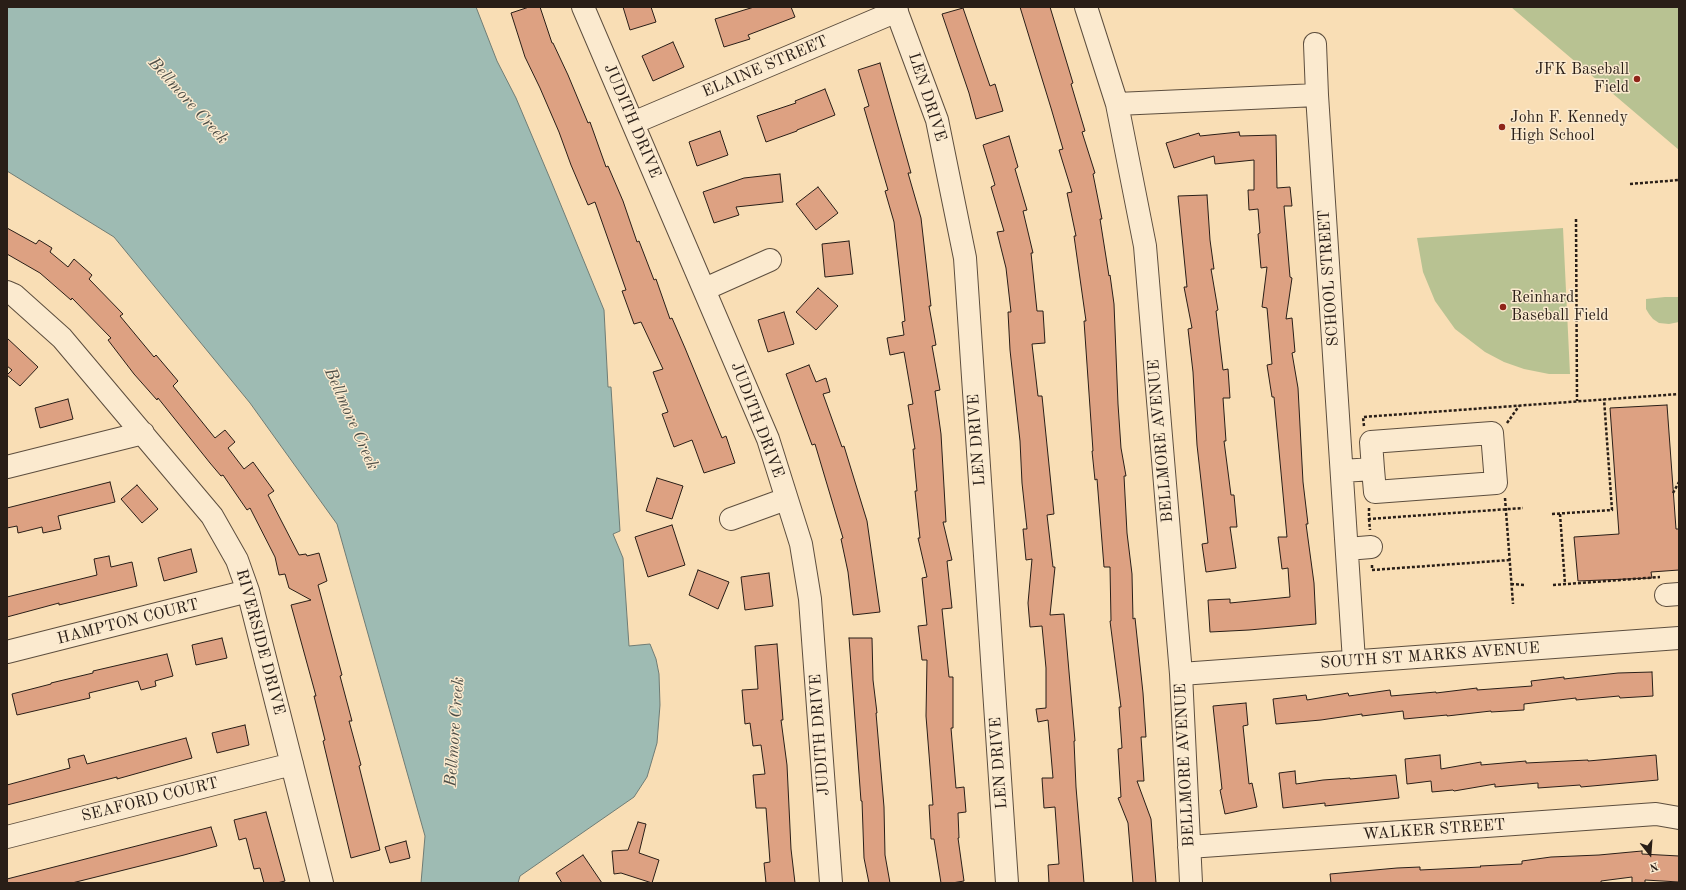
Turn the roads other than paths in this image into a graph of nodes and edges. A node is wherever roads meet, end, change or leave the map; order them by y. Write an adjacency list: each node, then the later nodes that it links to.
1 (583, 7): 7 (street, JUDITH DRIVE)
2 (1086, 7): 6 (street, BELLMORE AVENUE)
3 (896, 9): 7 (street, ELAINE STREET); 30 (street, LEN DRIVE)
4 (1315, 44): 5 (street, SCHOOL STREET)
5 (1317, 95): 6 (street); 14 (street, SCHOOL STREET)
6 (1117, 104): 23 (street, BELLMORE AVENUE)
7 (633, 123): 9 (street, JUDITH DRIVE)
8 (770, 260): 9 (street)
9 (704, 289): 15 (street, JUDITH DRIVE)
10 (7, 292): 11 (street, RIVERSIDE DRIVE)
11 (144, 433): 12 (street); 19 (street, RIVERSIDE DRIVE)
12 (7, 468)
13 (1373, 469): 13 (street); 14 (street)
14 (1342, 471): 18 (street, SCHOOL STREET)
15 (786, 499): 16 (street); 29 (street, JUDITH DRIVE)
16 (731, 519)
17 (1371, 547): 18 (street)
18 (1347, 549): 22 (street, SCHOOL STREET)
19 (248, 591): 21 (street, HAMPTON COURT); 24 (street, RIVERSIDE DRIVE)
20 (1679, 638): 22 (street, SOUTH ST MARKS AVENUE)
21 (7, 652)
22 (1354, 661): 23 (street, SOUTH ST MARKS AVENUE)
23 (1181, 674): 27 (street, BELLMORE AVENUE)
24 (292, 764): 26 (street, SEAFORD COURT); 28 (street, RIVERSIDE DRIVE)
25 (1679, 818): 27 (street, WALKER STREET)
26 (7, 837)
27 (1189, 847): 31 (street, BELLMORE AVENUE)
28 (322, 883)
29 (831, 883)
30 (1007, 883)
31 (1191, 883)

